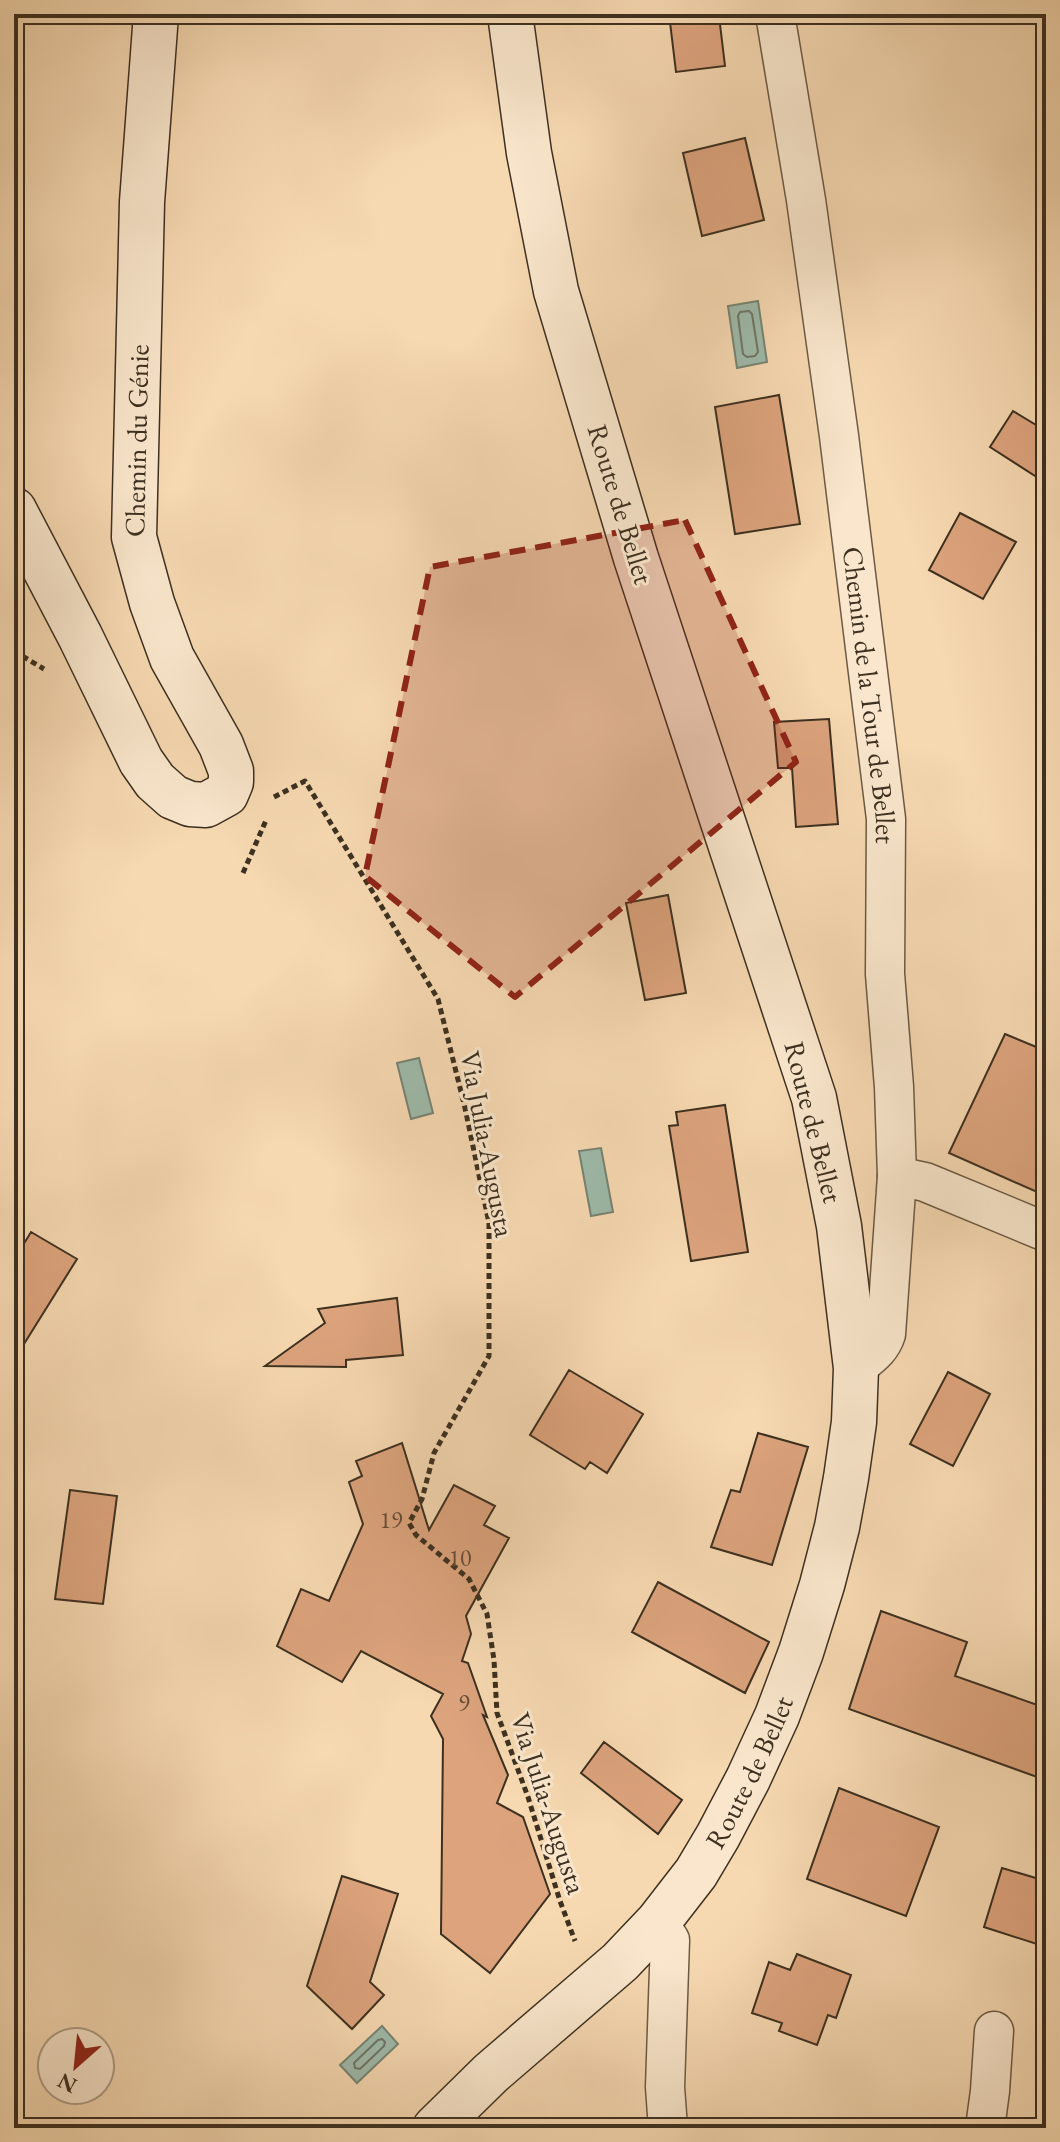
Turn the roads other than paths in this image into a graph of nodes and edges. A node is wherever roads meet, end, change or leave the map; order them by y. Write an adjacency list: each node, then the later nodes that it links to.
1 (156, 14): 4 (main road, Chemin du Génie)
2 (510, 14): 7 (main road, Route de Bellet)
3 (775, 14): 5 (street, Chemin de la Tour de Bellet)
4 (14, 510)
5 (897, 1176): 6 (street); 7 (street, Chemin de la Tour de Bellet)
6 (1046, 1232)
7 (856, 1368): 8 (main road, Route de Bellet)
8 (658, 1922): 10 (main road, Route de Bellet); 11 (street)
9 (994, 2031): 12 (street)
10 (435, 2128)
11 (668, 2128)
12 (985, 2128)

